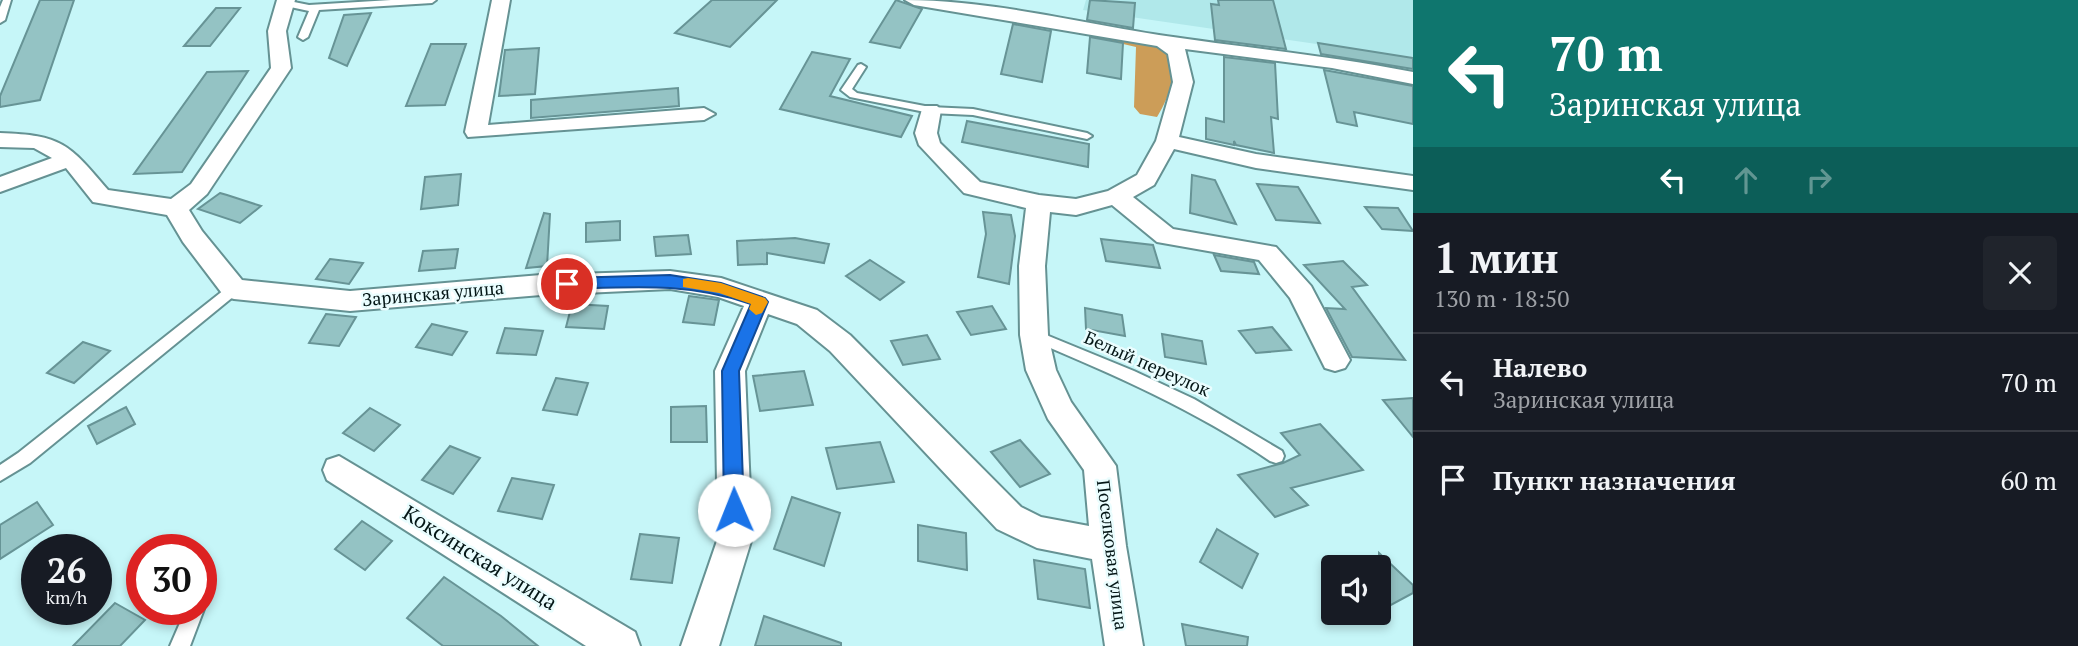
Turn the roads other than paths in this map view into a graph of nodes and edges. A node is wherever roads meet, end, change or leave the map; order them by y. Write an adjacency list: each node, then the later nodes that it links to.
1 (7, 0): 8 (lane)
2 (432, 0): 6 (lane)
3 (501, 0): 14 (street)
4 (914, 0): 10 (street)
5 (285, 2): 7 (lane); 23 (street)
6 (356, 3): 7 (lane)
7 (315, 8): 9 (lane)
8 (0, 20)
9 (303, 37)
10 (1163, 41): 12 (street); 17 (street)
11 (861, 67): 13 (lane)
12 (1413, 78)
13 (930, 110): 15 (lane); 22 (street)
14 (704, 114)
15 (1087, 136)
16 (0, 140): 18 (street)
17 (1167, 141): 19 (street); 21 (street)
18 (70, 159): 20 (street); 23 (street)
19 (1413, 183)
20 (0, 185)
21 (1116, 196): 22 (street); 27 (street)
22 (1039, 203): 26 (street, Поселковая улица)
23 (176, 208): 24 (street)
24 (234, 289): 25 (street, Заринская улица); 30 (lane)
25 (760, 302): 31 (street, Заринская улица); 35 (street)
26 (1034, 335): 28 (lane, Белый переулок); 31 (street, Поселковая улица)
27 (1335, 360)
28 (1276, 456)
29 (339, 470): 34 (street, Коксинская улица)
30 (0, 474)
31 (1108, 546): 36 (street, Поселковая улица)
32 (189, 625): 33 (lane)
33 (180, 646)
34 (621, 646)
35 (700, 646)
36 (1124, 646)

